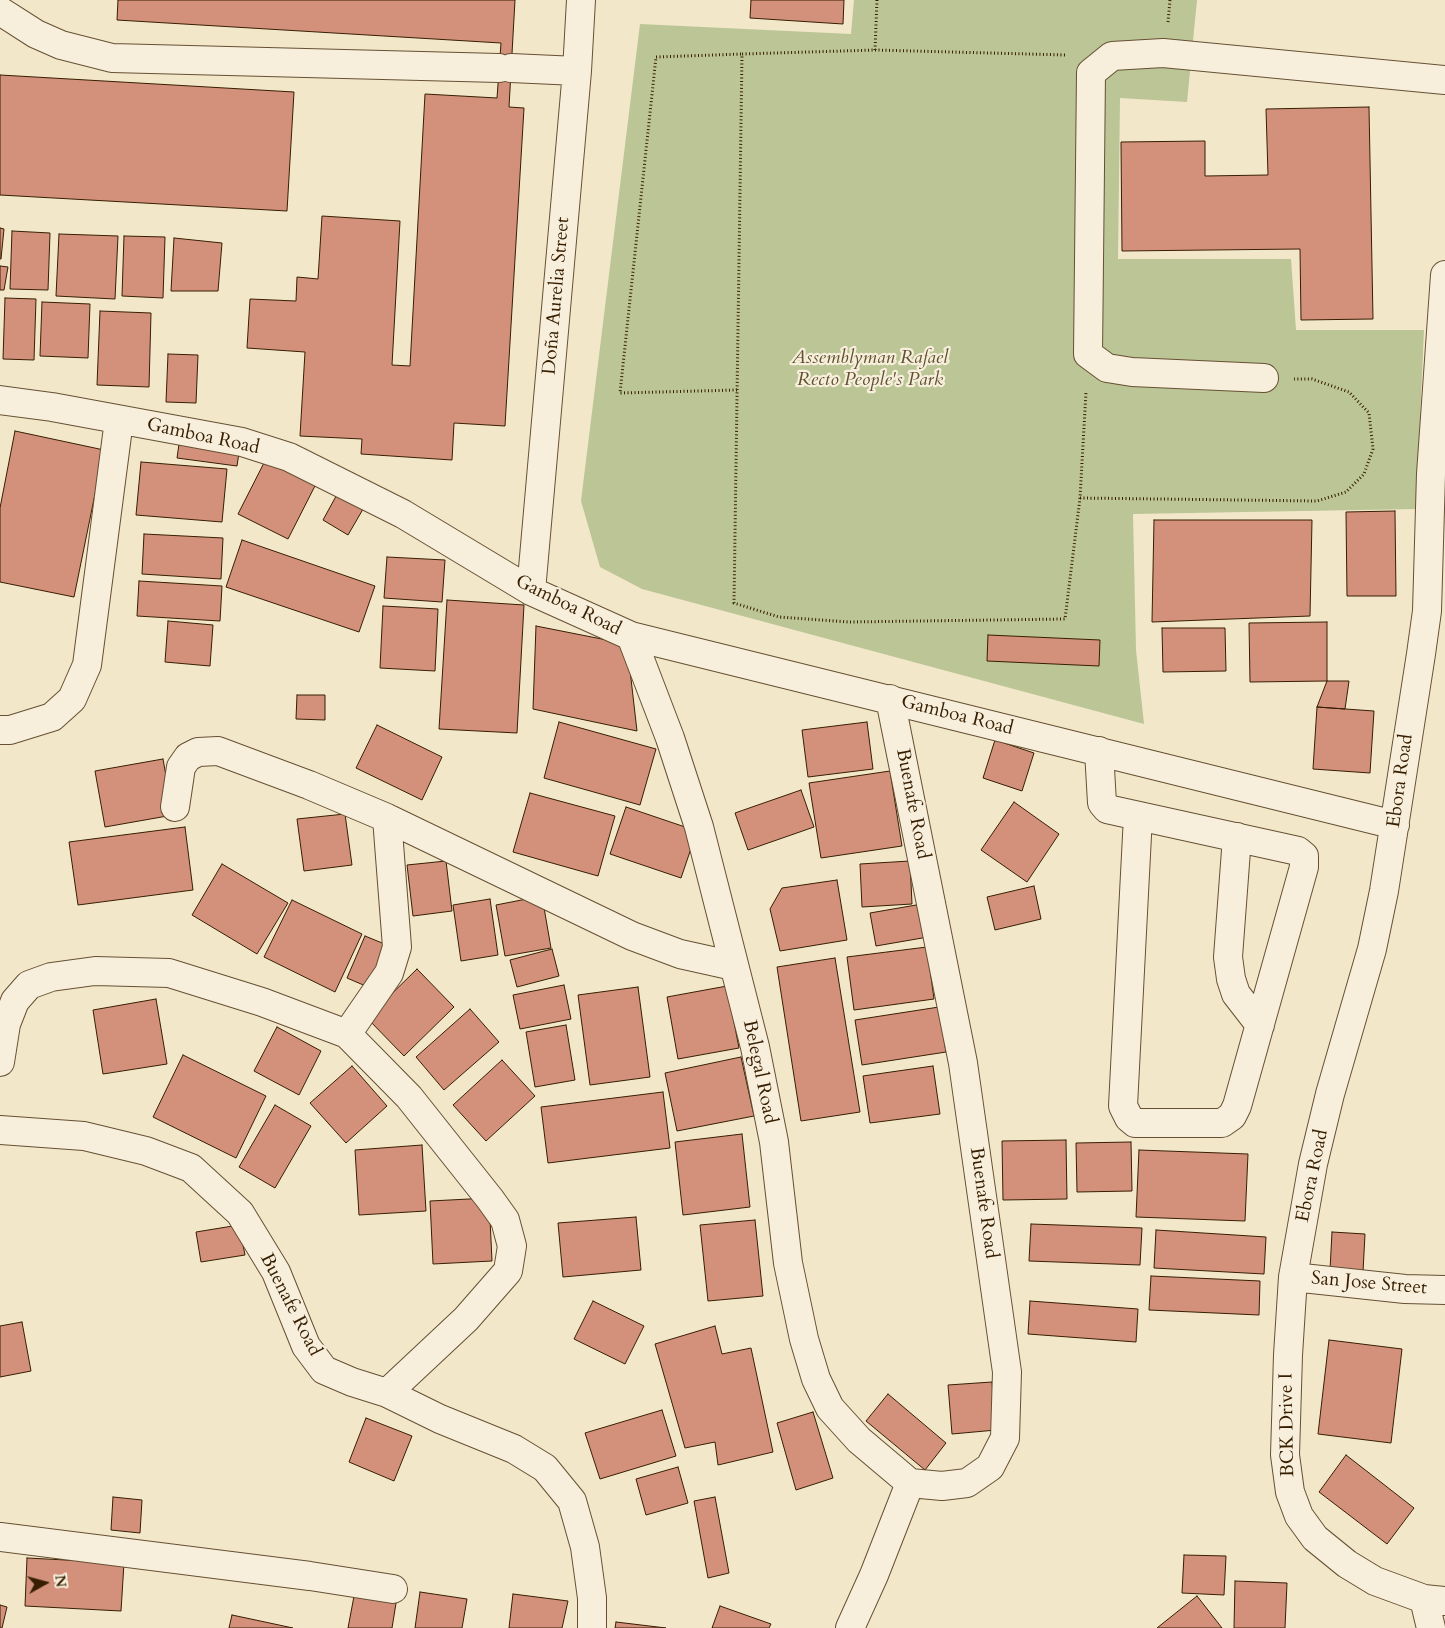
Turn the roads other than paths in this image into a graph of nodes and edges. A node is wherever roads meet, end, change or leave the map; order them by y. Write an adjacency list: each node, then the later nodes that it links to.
1 (581, 0): 3 (street, Doña Aurelia Street)
2 (0, 10): 3 (street)
3 (577, 71): 9 (street, Doña Aurelia Street)
4 (1445, 80): 6 (street)
5 (1445, 275): 10 (street, Ebora Road)
6 (1264, 378)
7 (0, 400): 8 (street)
8 (119, 420): 9 (street, Gamboa Road); 13 (street, Gamboa Road)
9 (531, 591): 11 (street, Gamboa Road)
10 (1436, 611): 18 (street, Ebora Road)
11 (631, 636): 12 (street, Gamboa Road); 20 (street, Belegal Road)
12 (890, 699): 14 (street, Gamboa Road); 28 (street, Buenafe Road)
13 (0, 730)
14 (1098, 751): 16 (street); 18 (street, Gamboa Road)
15 (175, 807): 17 (street)
16 (1138, 816): 19 (street); 21 (street)
17 (387, 818): 20 (street); 22 (street)
18 (1395, 825): 25 (street, Ebora Road)
19 (1237, 837): 21 (street); 21 (street)
20 (734, 966): 28 (street, Belegal Road)
21 (1260, 1025)
22 (347, 1034): 23 (street); 27 (street)
23 (0, 1062)
24 (0, 1130): 27 (street, Buenafe Road)
25 (1293, 1277): 26 (street, San Jose Street); 31 (street, BCK Drive I)
26 (1445, 1290)
27 (388, 1393): 32 (street, Buenafe Road)
28 (910, 1483): 33 (street)
29 (0, 1537): 30 (street)
30 (392, 1589)
31 (1434, 1600): 34 (street)
32 (592, 1628)
33 (850, 1628)
34 (1431, 1628)

